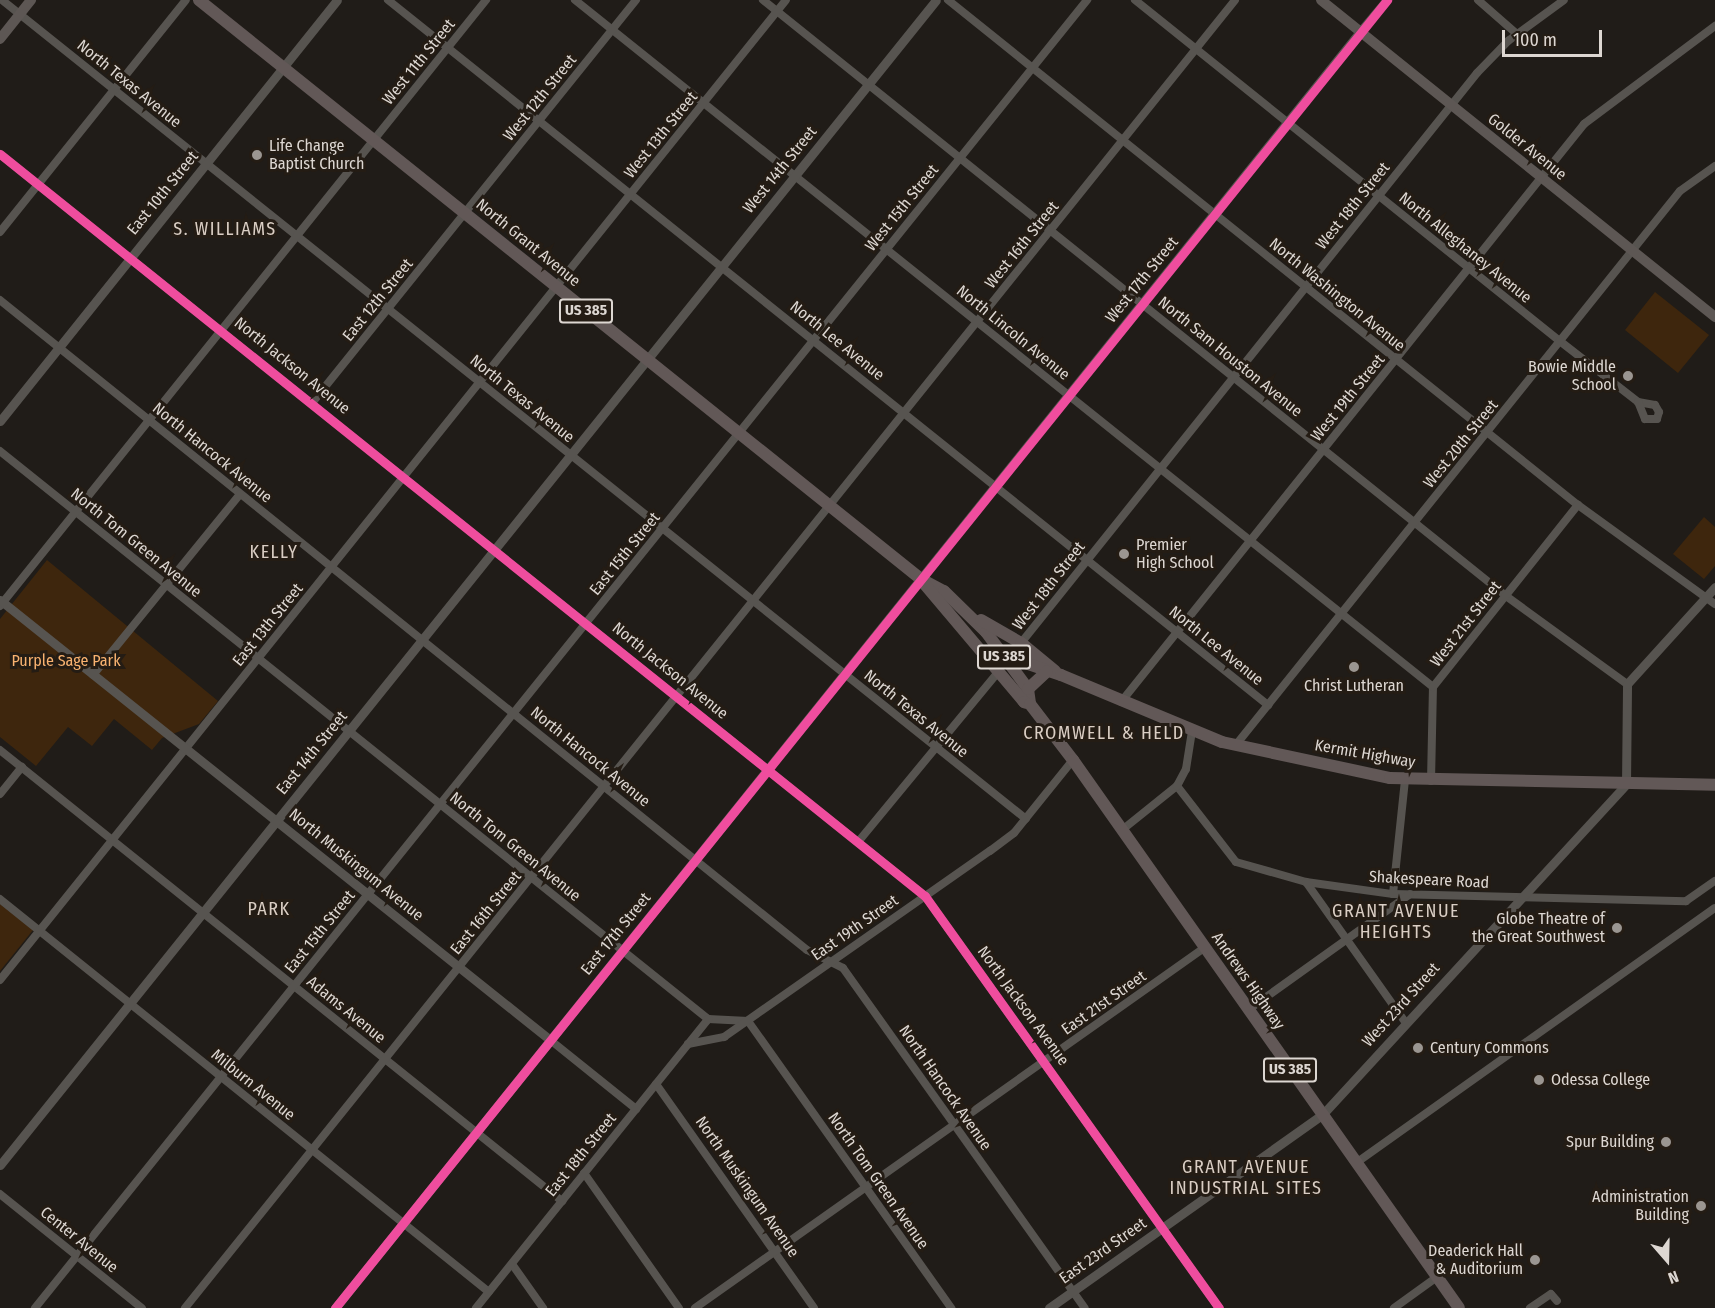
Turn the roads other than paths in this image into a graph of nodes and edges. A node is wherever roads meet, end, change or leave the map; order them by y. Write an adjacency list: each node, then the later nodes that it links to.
1 (2, 0): 22 (street, North Texas Avenue)
2 (31, 0): 22 (main road)
3 (186, 0): 33 (street)
4 (198, 0): 30 (main road, North Grant Avenue / US 385)
5 (337, 0): 30 (street, East 10th Street)
6 (388, 0): 28 (street, North Lee Avenue)
7 (486, 0): 28 (street, West 11th Street)
8 (575, 0): 24 (street, North Lincoln Avenue)
9 (636, 0): 24 (street, West 12th Street)
10 (763, 0): 21 (street, North Sam Houston Avenue)
11 (786, 0): 21 (street, West 13th Street)
12 (936, 0): 32 (street, West 14th Street)
13 (948, 0): 31 (street, North Washington Avenue)
14 (1087, 0): 31 (street, West 15th Street)
15 (1135, 0): 29 (street, North Alleghaney Avenue)
16 (1235, 0): 29 (street, West 16th Street)
17 (1321, 0): 25 (main road, Golder Avenue)
18 (1387, 0): 25 (street, West 17th Street)
19 (1478, 0): 26 (street)
20 (1564, 0): 26 (street, West 18th Street)
21 (777, 11): 32 (street, North Sam Houston Avenue); 34 (street, West 13th Street)
22 (20, 14): 27 (main road); 33 (street, North Texas Avenue)
23 (1715, 26): 45 (street, West 19th Street)
24 (612, 30): 34 (street, North Lincoln Avenue); 36 (street, West 12th Street)
25 (1360, 32): 35 (main road, Golder Avenue); 37 (street, West 17th Street)
26 (1517, 34): 35 (street, West 18th Street)
27 (0, 39)
28 (448, 48): 36 (street, North Lee Avenue); 38 (street, West 11th Street)
29 (1196, 49): 37 (street, North Alleghaney Avenue); 39 (street, West 16th Street)
30 (283, 68): 38 (main road, North Grant Avenue / US 385); 42 (street, East 10th Street)
31 (1032, 68): 39 (street, North Washington Avenue); 41 (street, West 15th Street)
32 (868, 84): 41 (street, North Sam Houston Avenue); 44 (street, West 14th Street)
33 (114, 90): 42 (street, North Texas Avenue); 46 (street)
34 (704, 103): 44 (street, North Lincoln Avenue); 47 (street, West 13th Street)
35 (1451, 105): 45 (main road, Golder Avenue); 48 (street, West 18th Street)
36 (539, 121): 47 (street, North Lee Avenue); 50 (street, West 12th Street)
37 (1288, 122): 48 (street, North Alleghaney Avenue); 49 (street, West 17th Street)
38 (374, 140): 50 (main road, North Grant Avenue / US 385); 53 (street, West 11th Street)
39 (1123, 140): 49 (street, North Washington Avenue); 51 (street, West 16th Street)
40 (0, 154): 46 (street, North Jackson Avenue)
41 (960, 158): 51 (street, North Sam Houston Avenue); 54 (street, West 15th Street)
42 (206, 163): 53 (street, North Texas Avenue); 56 (street, East 10th Street)
43 (1715, 166): 55 (street, West 20th Street)
44 (794, 176): 54 (street, North Lincoln Avenue); 57 (street, West 14th Street)
45 (1541, 177): 55 (main road, Golder Avenue); 58 (street, West 19th Street)
46 (39, 183): 52 (street); 56 (street, North Jackson Avenue)
47 (631, 194): 57 (street, North Lee Avenue); 60 (street, West 13th Street)
48 (1378, 196): 58 (street, North Alleghaney Avenue); 59 (street, West 18th Street)
49 (1214, 213): 59 (street, North Washington Avenue); 62 (street, West 17th Street)
50 (465, 214): 60 (main road, North Grant Avenue / US 385); 63 (street, East 12th Street)
51 (1051, 231): 62 (street, North Sam Houston Avenue); 65 (street, West 16th Street)
52 (0, 232)
53 (297, 236): 63 (street, North Texas Avenue); 66 (street, West 11th Street)
54 (886, 250): 65 (street, North Lincoln Avenue); 67 (street, West 15th Street)
55 (1634, 252): 64 (main road, Golder Avenue); 68 (street, West 20th Street)
56 (131, 257): 66 (street, North Jackson Avenue); 69 (street, East 10th Street)
57 (722, 267): 67 (street, North Lee Avenue); 71 (street, West 14th Street)
58 (1469, 268): 68 (street, North Alleghaney Avenue); 70 (street, West 19th Street)
59 (1305, 286): 70 (street, North Washington Avenue); 72 (street, West 18th Street)
60 (556, 287): 71 (main road, North Grant Avenue / US 385); 73 (street, East 13th Street)
61 (0, 300): 69 (street, North Hancock Avenue)
62 (1142, 304): 72 (street, North Sam Houston Avenue); 74 (street, West 17th Street)
63 (388, 309): 73 (street, North Texas Avenue); 76 (street, East 12th Street)
64 (1715, 317)
65 (977, 322): 74 (street, North Lincoln Avenue); 77 (street, West 16th Street)
66 (223, 330): 76 (street, North Jackson Avenue); 78 (street, West 11th Street)
67 (814, 340): 77 (street, North Lee Avenue); 80 (street, West 15th Street)
68 (1561, 342): 75 (street, North Alleghaney Avenue); 81 (street, West 20th Street)
69 (59, 347): 78 (street, North Hancock Avenue); 79 (street, East 10th Street)
70 (1396, 359): 81 (street, North Washington Avenue); 82 (street, West 19th Street)
71 (647, 360): 80 (main road, North Grant Avenue / US 385); 84 (street, East 14th Street)
72 (1233, 377): 82 (street, North Sam Houston Avenue); 85 (street, West 18th Street)
73 (480, 382): 84 (street, North Texas Avenue); 86 (street, East 13th Street)
74 (1068, 395): 85 (street, North Lincoln Avenue); 87 (street, West 17th Street)
75 (1638, 402)
76 (312, 403): 86 (street, North Jackson Avenue)
77 (904, 412): 87 (street, North Lee Avenue); 89 (street, West 16th Street)
78 (149, 420): 88 (street, North Hancock Avenue); 91 (street, West 11th Street)
79 (0, 421)
80 (739, 433): 89 (main road, North Grant Avenue / US 385); 93 (street, East 15th Street)
81 (1488, 433): 90 (street, North Washington Avenue); 92 (street, West 20th Street)
82 (1324, 449): 92 (street, North Sam Houston Avenue); 94 (street, West 19th Street)
83 (0, 451): 91 (street, North Tom Green Avenue)
84 (570, 455): 93 (street, North Texas Avenue); 95 (street, East 14th Street)
85 (1160, 468): 94 (street, North Lincoln Avenue); 96 (street, West 18th Street)
86 (404, 477): 95 (street, North Jackson Avenue); 97 (street, East 13th Street)
87 (995, 486): 96 (street, North Lee Avenue); 98 (street, West 17th Street)
88 (240, 494): 97 (street, North Hancock Avenue); 99 (street)
89 (830, 506): 98 (main road, North Grant Avenue / US 385); 103 (street, East 16th Street)
90 (1578, 506): 101 (street, West 21st Street); 102 (street, North Washington Avenue)
91 (76, 512): 99 (street, North Tom Green Avenue); 104 (street, West 11th Street)
92 (1415, 522): 101 (street, North Sam Houston Avenue); 107 (street, West 20th Street)
93 (662, 528): 103 (street, North Texas Avenue); 108 (street, East 15th Street)
94 (1250, 541): 107 (street, North Lincoln Avenue); 109 (street, West 19th Street)
95 (494, 549): 108 (street, North Jackson Avenue); 110 (street, East 14th Street)
96 (1087, 559): 109 (street, North Lee Avenue); 111 (street, West 18th Street)
97 (332, 567): 110 (street, North Hancock Avenue); 114 (street, East 13th Street)
98 (921, 579): 106 (main road, North Grant Avenue / US 385); 112 (main road, North Grant Avenue / US 385); 117 (street, East 17th Street)
99 (167, 584): 114 (street, North Tom Green Avenue); 118 (street)
100 (1715, 587): 102 (street)
101 (1506, 596): 120 (street, North Sam Houston Avenue); 121 (street, West 21st Street)
102 (1706, 597): 105 (street, North Washington Avenue); 120 (street)
103 (753, 601): 117 (street, North Texas Avenue); 123 (street, East 16th Street)
104 (1, 603): 118 (street, North Muskingum Avenue)
105 (1715, 604)
106 (971, 614): 111 (main road, Kermit Highway); 113 (main road, Andrews Highway / US 385)
107 (1341, 614): 121 (street, North Lincoln Avenue); 126 (street, West 20th Street)
108 (586, 623): 123 (street, North Jackson Avenue); 127 (street, East 15th Street)
109 (1177, 632): 124 (street, West 19th Street); 126 (street, North Lee Avenue)
110 (422, 640): 127 (street, North Hancock Avenue); 128 (street, East 14th Street)
111 (1021, 643): 119 (main road, Kermit Highway)
112 (981, 647): 113 (main road, Kermit Highway); 115 (main road, Andrews Highway / US 385)
113 (1003, 656): 116 (main road, Kermit Highway); 122 (main road, Andrews Highway / US 385)
114 (259, 659): 128 (street, North Tom Green Avenue); 132 (street, East 13th Street)
115 (999, 671): 125 (main road, Andrews Highway / US 385); 131 (street)
116 (1047, 671): 119 (main road, Kermit Highway); 122 (main road)
117 (844, 674): 131 (street, North Texas Avenue); 136 (street, East 17th Street)
118 (93, 675): 132 (street, North Muskingum Avenue)
119 (1061, 675): 124 (main road, Kermit Highway)
120 (1627, 684): 139 (street)
121 (1433, 687): 138 (street, West 21st Street)
122 (1028, 689): 125 (main road, Andrews Highway / US 385)
123 (676, 696): 136 (street, North Jackson Avenue); 140 (street, East 16th Street)
124 (1120, 703): 129 (main road, Kermit Highway)
125 (1030, 704): 134 (main road, Andrews Highway / US 385)
126 (1268, 705): 130 (street, West 20th Street)
127 (514, 713): 140 (street, North Hancock Avenue); 144 (street, East 15th Street)
128 (349, 731): 144 (street, North Tom Green Avenue); 146 (street, East 14th Street)
129 (1192, 732): 130 (main road, Kermit Highway); 142 (street)
130 (1235, 746): 137 (main road, Kermit Highway)
131 (935, 747): 145 (street, North Texas Avenue); 149 (street)
132 (186, 749): 146 (street, North Muskingum Avenue); 148 (street, East 13th Street)
133 (0, 750): 135 (street, Adams Avenue)
134 (1073, 760): 145 (street, East 19th Street); 147 (main road, Andrews Highway / US 385)
135 (22, 767): 143 (street); 148 (street, Adams Avenue)
136 (768, 769): 149 (street, North Jackson Avenue); 150 (street, East 17th Street)
137 (1406, 780): 138 (main road, Kermit Highway); 155 (street)
138 (1431, 781): 139 (main road, Kermit Highway)
139 (1626, 784): 141 (main road, Kermit Highway); 158 (street, West 23rd Street)
140 (605, 785): 150 (street, North Hancock Avenue); 151 (street, East 16th Street)
141 (1715, 785)
142 (1177, 786): 147 (street); 153 (street, Shakespeare Road)
143 (0, 794)
144 (440, 804): 151 (street, North Tom Green Avenue); 154 (street, East 15th Street)
145 (1026, 819): 157 (street, East 19th Street)
146 (276, 821): 154 (street, North Muskingum Avenue); 161 (street, East 14th Street)
147 (1122, 830): 164 (main road, Andrews Highway / US 385)
148 (113, 841): 161 (street, Adams Avenue); 162 (street, East 13th Street)
149 (858, 842): 157 (street, North Jackson Avenue)
150 (695, 859): 165 (street, East 17th Street); 166 (street, North Hancock Avenue)
151 (531, 877): 165 (street, North Tom Green Avenue); 167 (street, East 16th Street)
152 (1715, 881): 158 (street, Shakespeare Road)
153 (1306, 882): 155 (street, Shakespeare Road); 163 (street)
154 (368, 894): 167 (street, North Muskingum Avenue); 169 (street, East 15th Street)
155 (1393, 894): 156 (street, Shakespeare Road)
156 (1410, 894): 158 (street, Shakespeare Road); 163 (street)
157 (925, 896): 166 (street, East 19th Street); 178 (street, North Jackson Avenue)
158 (1519, 898): 174 (street, West 23rd Street)
159 (0, 899): 162 (street, Milburn Avenue)
160 (1715, 908): 186 (street)
161 (203, 913): 169 (street, Adams Avenue); 170 (street, East 14th Street)
162 (39, 931): 168 (street, East 13th Street); 170 (street, Milburn Avenue)
163 (1347, 939): 171 (street); 174 (street)
164 (1204, 948): 171 (main road, Andrews Highway / US 385); 178 (street, East 21st Street)
165 (622, 950): 172 (street, North Tom Green Avenue); 175 (street, East 17th Street)
166 (832, 962): 173 (street, East 19th Street); 183 (street, North Hancock Avenue)
167 (460, 967): 175 (street, North Muskingum Avenue); 177 (street, East 16th Street)
168 (0, 980)
169 (294, 986): 177 (street, Adams Avenue); 179 (street, East 15th Street)
170 (130, 1003): 179 (street, Milburn Avenue); 187 (street, East 14th Street)
171 (1248, 1010): 182 (main road, Andrews Highway / US 385)
172 (708, 1019): 173 (street); 176 (street, East 18th Street)
173 (748, 1021): 176 (street, East 19th Street); 189 (street, North Tom Green Avenue)
174 (1405, 1022): 182 (street, West 23rd Street)
175 (549, 1039): 181 (street, North Muskingum Avenue); 184 (street, East 17th Street)
176 (688, 1044): 180 (street, East 18th Street)
177 (385, 1059): 184 (street, Adams Avenue); 185 (street, East 16th Street)
178 (1044, 1061): 183 (street, East 21st Street); 193 (street, North Jackson Avenue)
179 (221, 1077): 185 (street, Milburn Avenue); 195 (street, East 15th Street)
180 (656, 1084): 181 (street, East 18th Street); 194 (street, North Muskingum Avenue)
181 (636, 1109): 188 (street, East 18th Street)
182 (1322, 1115): 186 (main road, Andrews Highway / US 385); 193 (street, East 23rd Street)
183 (954, 1125): 189 (street, East 21st Street); 198 (street, North Hancock Avenue)
184 (476, 1132): 191 (street, Adams Avenue); 192 (street, East 17th Street)
185 (312, 1149): 192 (street, Milburn Avenue); 203 (street, East 16th Street)
186 (1356, 1163): 197 (main road, Andrews Highway / US 385)
187 (0, 1165)
188 (584, 1173): 191 (street, East 18th Street); 207 (street)
189 (866, 1188): 194 (street, East 21st Street); 210 (street, North Tom Green Avenue)
190 (0, 1194): 195 (street, Center Avenue)
191 (562, 1201): 196 (street, East 18th Street)
192 (403, 1222): 199 (street, Milburn Avenue); 204 (street, East 17th Street)
193 (1162, 1228): 198 (street, East 23rd Street); 213 (street, North Jackson Avenue)
194 (775, 1252): 208 (street, East 21st Street); 209 (street, North Muskingum Avenue)
195 (77, 1256): 201 (street, East 15th Street); 202 (street, Center Avenue)
196 (512, 1264): 199 (street, East 18th Street); 206 (street)
197 (1437, 1277): 214 (street); 215 (main road, Andrews Highway / US 385)
198 (1073, 1291): 211 (street, East 23rd Street); 212 (street, North Hancock Avenue)
199 (489, 1292): 205 (street, East 18th Street)
200 (1557, 1301): 216 (street)
201 (35, 1308)
202 (142, 1308)
203 (185, 1308)
204 (335, 1308)
205 (476, 1308)
206 (543, 1308)
207 (680, 1308)
208 (696, 1308)
209 (814, 1308)
210 (951, 1308)
211 (1049, 1308)
212 (1085, 1308)
213 (1220, 1308)
214 (1394, 1308)
215 (1459, 1308)
216 (1530, 1308)

